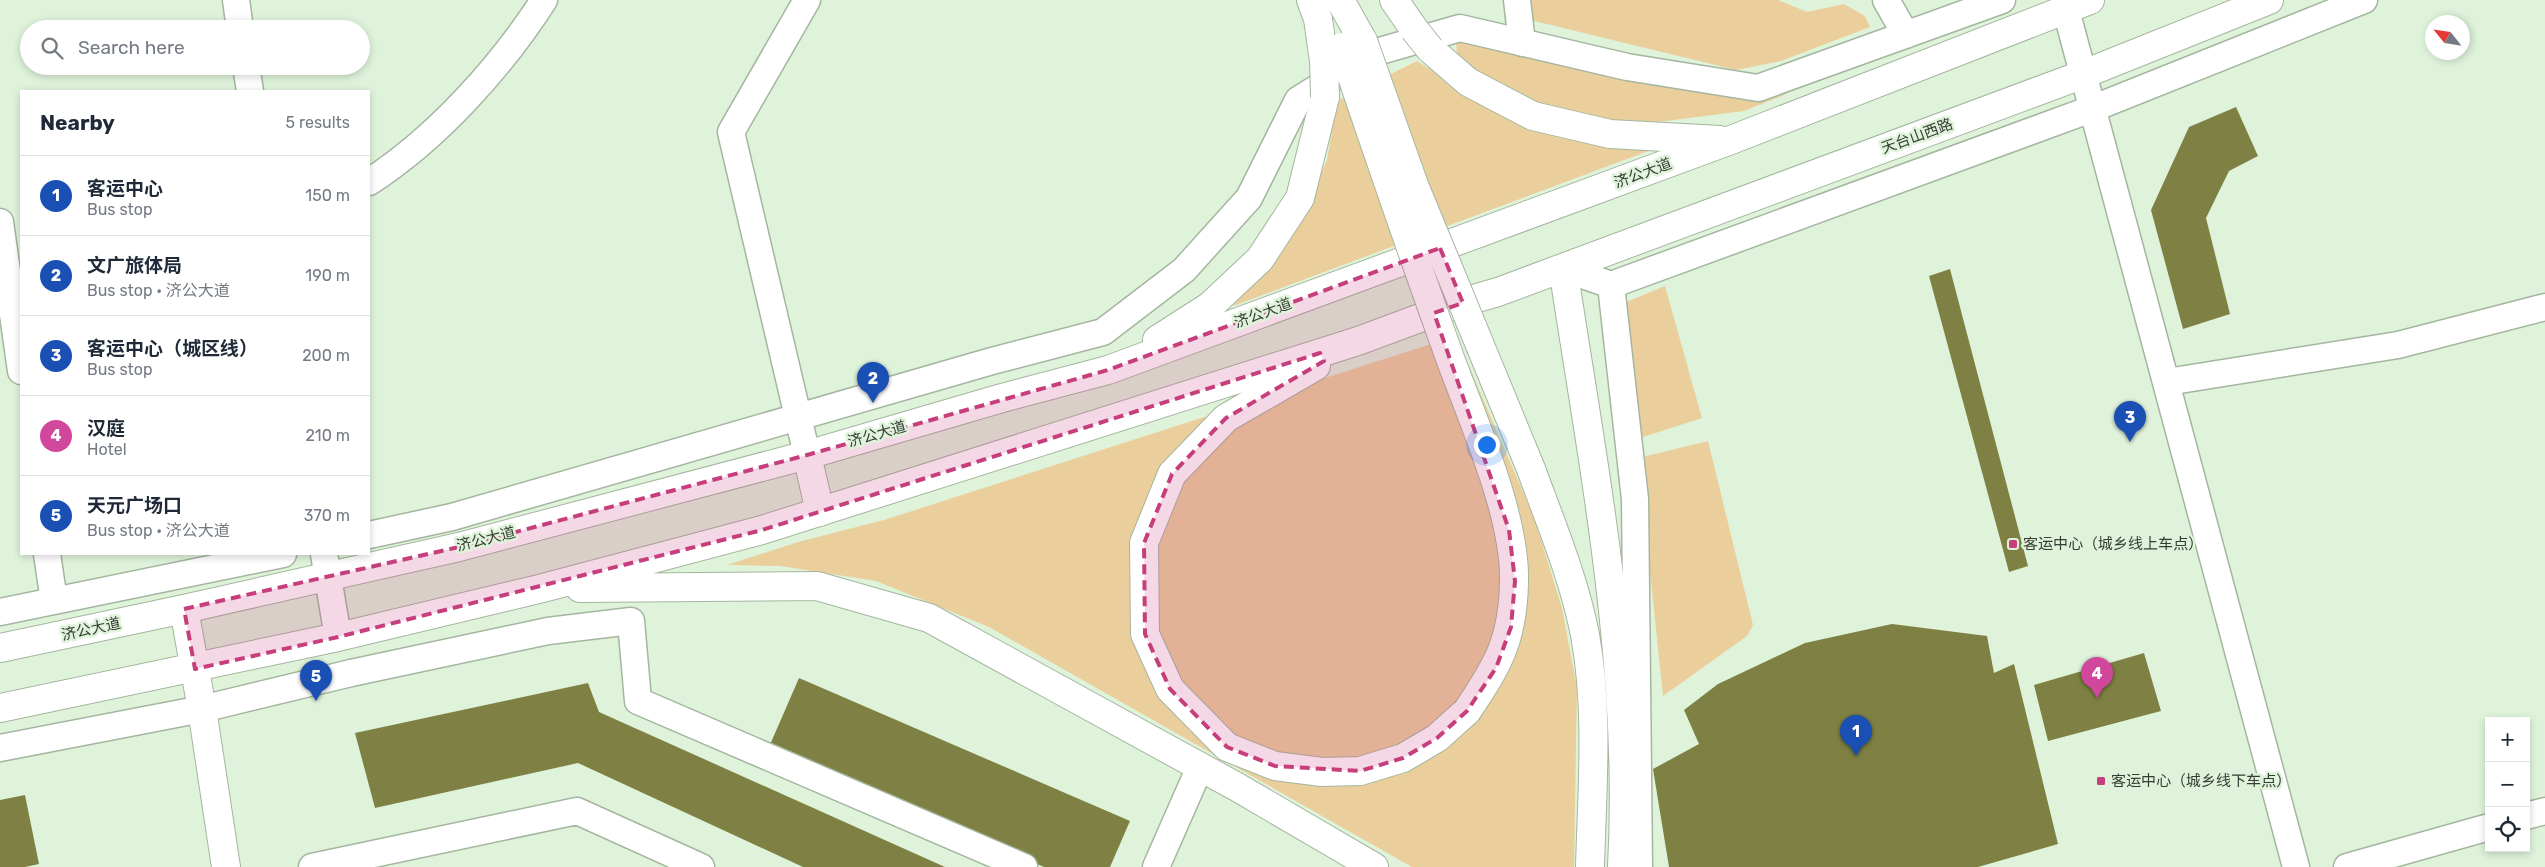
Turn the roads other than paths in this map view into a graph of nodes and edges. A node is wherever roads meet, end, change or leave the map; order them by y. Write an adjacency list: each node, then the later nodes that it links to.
1 (236, 0): 15 (street)
2 (544, 0): 24 (street)
3 (807, 0): 33 (street)
4 (1311, 0): 18 (main road)
5 (1330, 0): 18 (main road)
6 (1340, 0): 18 (main road)
7 (1348, 0): 18 (main road)
8 (1394, 0): 23 (main road)
9 (1517, 0): 17 (street)
10 (1886, 0): 16 (street)
11 (2002, 0): 16 (street)
12 (2269, 0): 19 (main road, 天台山西路)
13 (2364, 0): 22 (street)
14 (2078, 5): 19 (street); 23 (main road)
15 (239, 20)
16 (1906, 35): 17 (street)
17 (1522, 43): 33 (street)
18 (1343, 50): 29 (main road, bridge); 31 (main road, bridge); 60 (main road, bridge)
19 (2084, 74): 22 (street); 26 (main road, 天台山西路)
20 (247, 75): 21 (street)
21 (250, 90)
22 (2094, 108): 27 (street); 32 (street)
23 (1731, 140): 31 (main road, 济公大道)
24 (370, 181)
25 (0, 222): 30 (street)
26 (1563, 268): 27 (street); 29 (main road); 61 (main road)
27 (1612, 285): 62 (street)
28 (2545, 307): 32 (street)
29 (1358, 341): 35 (main road)
30 (20, 364)
31 (1108, 370): 34 (main road, 济公大道)
32 (2167, 382): 63 (street)
33 (798, 418): 34 (street); 36 (street)
34 (807, 455): 35 (main road); 39 (main road, 济公大道)
35 (820, 512): 40 (main road)
36 (370, 535)
37 (47, 555): 41 (street)
38 (278, 555): 41 (street)
39 (326, 565): 42 (main road, 济公大道); 44 (street)
40 (539, 589): 44 (main road); 50 (main road)
41 (54, 600): 43 (street)
42 (184, 609): 45 (main road, 济公大道); 46 (main road)
43 (0, 612)
44 (338, 637): 46 (main road)
45 (0, 648)
46 (195, 669): 47 (main road); 48 (main road)
47 (0, 708)
48 (202, 709): 49 (street); 54 (main road); 57 (street)
49 (0, 748)
50 (1200, 766): 58 (street); 59 (main road)
51 (2545, 811): 52 (street)
52 (2530, 815)
53 (2485, 828): 64 (street)
54 (226, 867)
55 (312, 867): 56 (street)
56 (701, 867)
57 (1024, 867)
58 (1156, 867)
59 (1374, 867)
60 (1590, 867)
61 (1622, 867)
62 (1640, 867)
63 (2296, 867)
64 (2347, 867)

